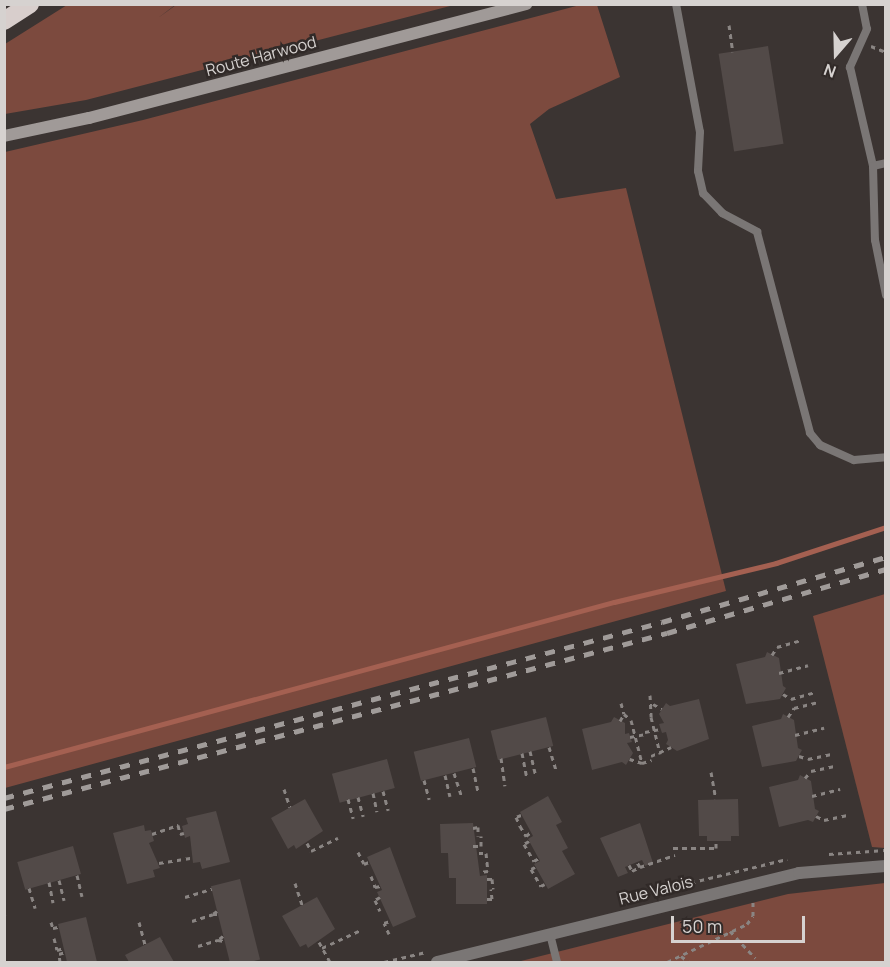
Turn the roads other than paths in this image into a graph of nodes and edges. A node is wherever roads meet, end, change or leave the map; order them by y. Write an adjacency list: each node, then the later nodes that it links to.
1 (30, 4): 5 (highway)
2 (526, 4): 6 (main road, Route Harwood)
3 (675, 4): 10 (lane)
4 (862, 4): 8 (lane)
5 (4, 21)
6 (4, 136)
7 (885, 163): 8 (lane)
8 (873, 166): 9 (lane)
9 (885, 295)
10 (885, 457)
11 (885, 866): 12 (street, Rue Valois)
12 (550, 934): 13 (street, Rue Valois); 14 (lane)
13 (437, 963)
14 (557, 963)

